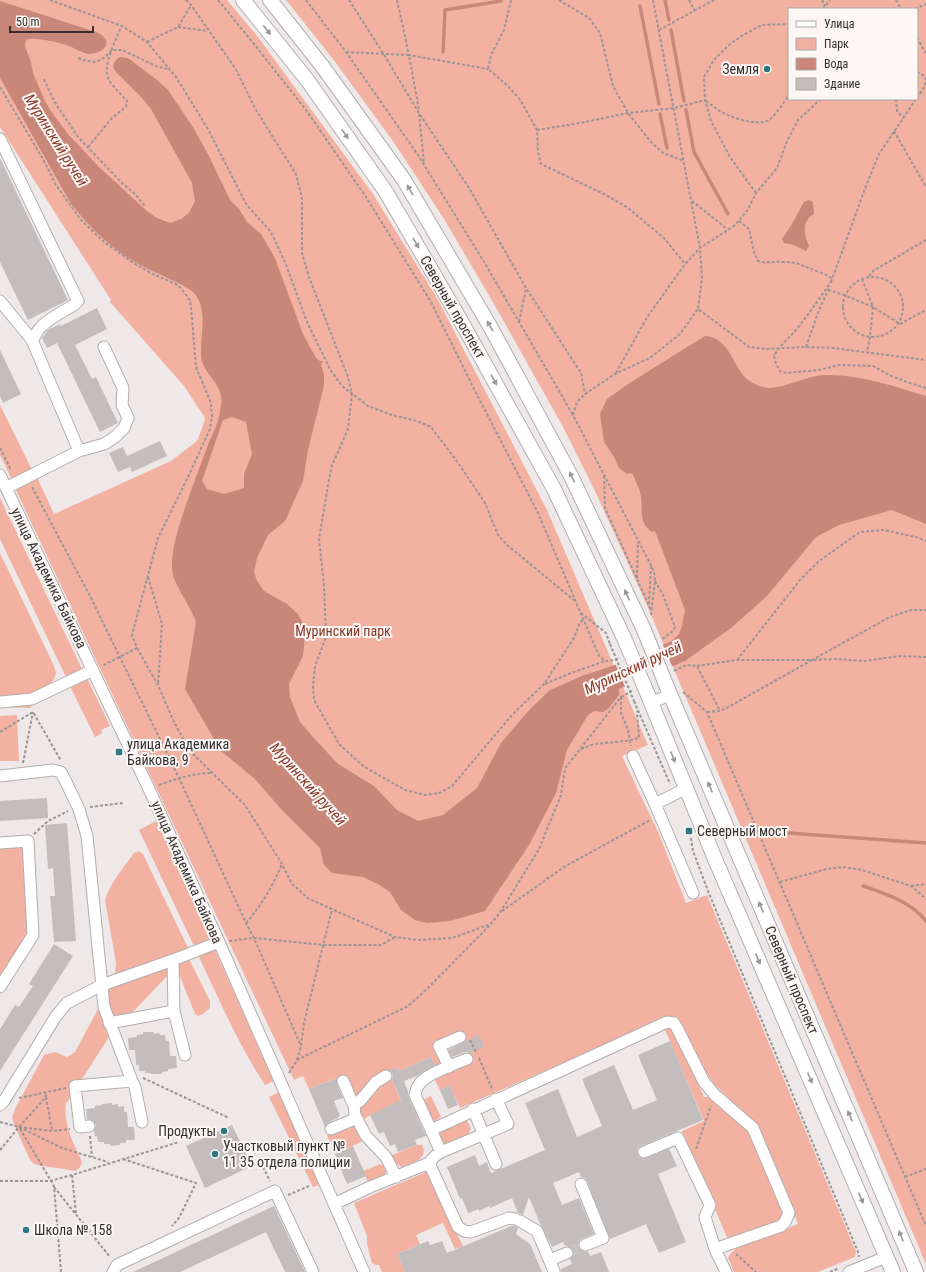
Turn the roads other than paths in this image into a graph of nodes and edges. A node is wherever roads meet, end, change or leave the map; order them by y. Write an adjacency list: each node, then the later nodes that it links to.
1 (243, 0): 12 (main road, Северный проспект, one-way to 12, bridge)
2 (270, 0): 11 (main road, Северный проспект, one-way to 2, bridge)
3 (0, 139): 5 (street)
4 (0, 301): 5 (street)
5 (32, 340): 7 (street)
6 (104, 347): 7 (street)
7 (79, 451): 9 (street)
8 (0, 475): 9 (street, улица Академика Байкова)
9 (6, 488): 10 (street, улица Академика Байкова)
10 (93, 670): 13 (street); 20 (street, улица Академика Байкова)
11 (672, 690): 12 (street); 62 (main road, Северный проспект, one-way to 11)
12 (649, 699): 16 (main road, Северный проспект, one-way to 16)
13 (0, 702)
14 (633, 756): 17 (street)
15 (0, 776): 22 (street)
16 (685, 789): 17 (street); 53 (main road, Северный проспект, one-way to 53)
17 (655, 804): 19 (street)
18 (0, 843): 23 (street)
19 (693, 893)
20 (219, 942): 21 (street); 49 (street, улица Академика Байкова)
21 (173, 960): 22 (street); 24 (street)
22 (102, 985): 25 (street); 34 (street)
23 (0, 987)
24 (174, 1011): 25 (street); 27 (street)
25 (109, 1023): 30 (street)
26 (465, 1038): 29 (street)
27 (184, 1054)
28 (467, 1059): 29 (street)
29 (449, 1067): 41 (street)
30 (130, 1076): 38 (street); 39 (street)
31 (386, 1076): 35 (street)
32 (343, 1080): 35 (street)
33 (496, 1099): 36 (street); 42 (street); 51 (street)
34 (2, 1103)
35 (354, 1105): 37 (street)
36 (473, 1109): 41 (street); 42 (street)
37 (357, 1118): 40 (street); 47 (street)
38 (142, 1122)
39 (84, 1127)
40 (331, 1129)
41 (431, 1130): 43 (street)
42 (483, 1134): 43 (street); 46 (street)
43 (441, 1152): 45 (street)
44 (644, 1152): 51 (street)
45 (429, 1163): 47 (street); 54 (street)
46 (496, 1164)
47 (396, 1177): 49 (street)
48 (581, 1184): 50 (street)
49 (334, 1204): 59 (street, улица Академика Байкова)
50 (585, 1245)
51 (715, 1249): 60 (street)
52 (567, 1253): 54 (street)
53 (886, 1257): 57 (street); 61 (main road, Северный проспект)
54 (550, 1260): 56 (street)
55 (115, 1268): 58 (street)
56 (554, 1271)
57 (854, 1271)
58 (313, 1272)
59 (364, 1272)
60 (726, 1272)
61 (893, 1272)
62 (916, 1272)

